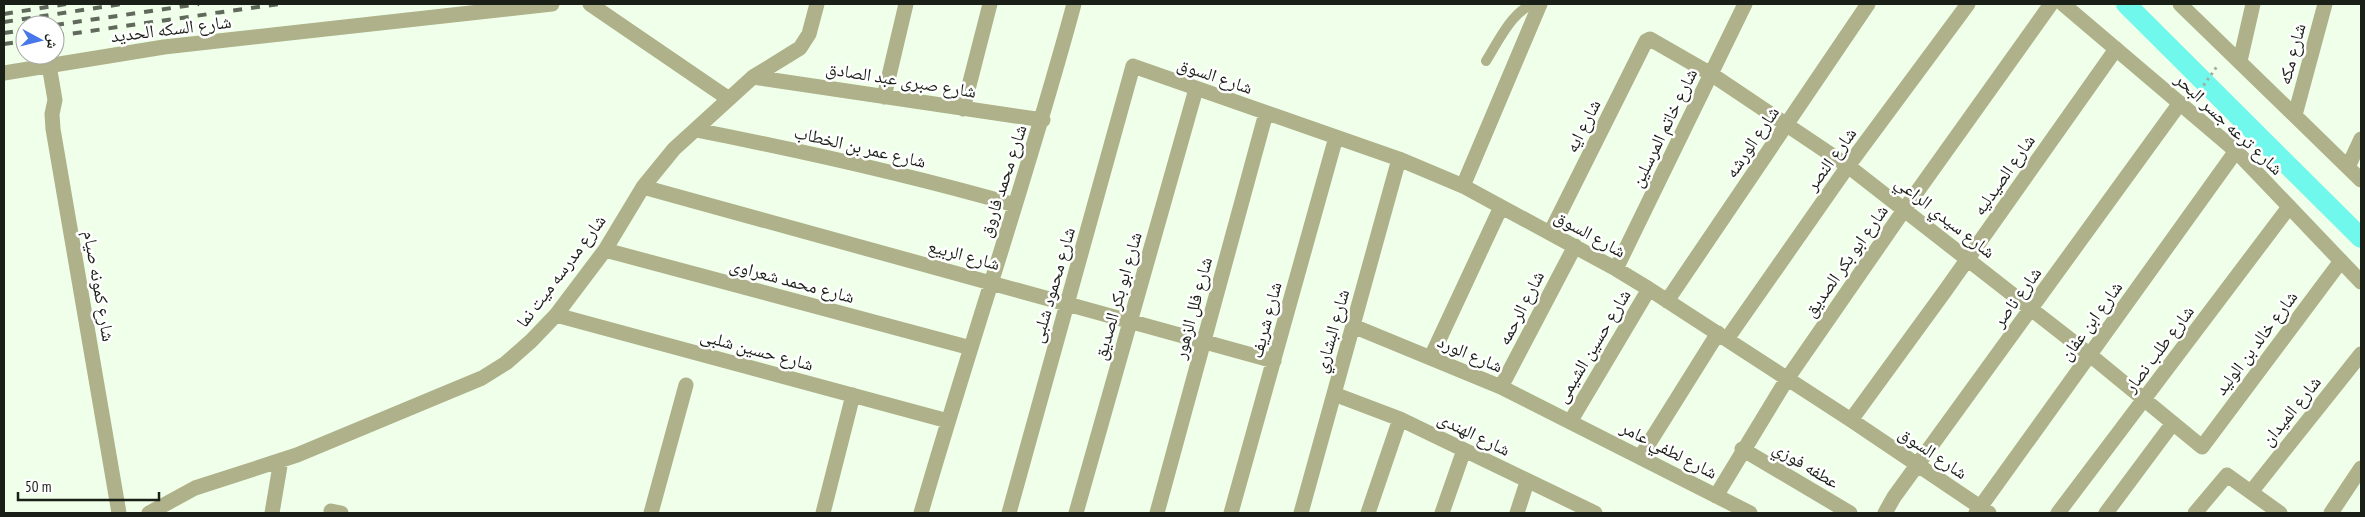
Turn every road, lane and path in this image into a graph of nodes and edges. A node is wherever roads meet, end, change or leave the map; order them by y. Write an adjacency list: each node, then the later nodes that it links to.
1 (552, 4): 20 (street, شارع السكه الحديد)
2 (590, 4): 30 (street)
3 (817, 4): 26 (street, شارع مدرسه ميت نما)
4 (906, 4): 29 (street)
5 (990, 4): 32 (street)
6 (1074, 4): 35 (street, شارع محمد فاروق)
7 (1540, 4): 18 (lane); 46 (street)
8 (1745, 4): 25 (street, شارع خاتم المرسلين)
9 (1868, 4): 36 (street, شارع الورشه)
10 (1968, 4): 42 (street, شارع النصر)
11 (2051, 4): 50 (street, شارع ابو بكر الصديق)
12 (2063, 4): 17 (street, شارع ترعه جسر البحر)
13 (2180, 4): 19 (street)
14 (2253, 4): 19 (street)
15 (2325, 4): 34 (street, شارع مكه)
16 (1650, 39): 25 (street, شارع سيدي الراعي); 51 (street, شارع ايه)
17 (2116, 48): 31 (street, شارع ترعه جسر البحر); 54 (street, شارع الصيدليه)
18 (1486, 61)
19 (2240, 61): 34 (street)
20 (65, 62)
21 (2220, 63): 28 (path)
22 (49, 65): 24 (street, شارع السكه الحديد); 96 (street, شارع كمونه صيام)
23 (1133, 66): 27 (street, شارع السوق); 61 (street, شارع محمود شلبى)
24 (4, 73)
25 (1711, 74): 36 (street, شارع سيدي الراعي); 56 (street, شارع خاتم المرسلين)
26 (753, 77): 29 (street, شارع صبرى عبد الصادق); 30 (street, شارع مدرسه ميت نما)
27 (1196, 89): 33 (street, شارع السوق); 64 (street, شارع ابو بكر الصديق)
28 (2198, 92)
29 (884, 97): 32 (street, شارع صبرى عبد الصادق)
30 (729, 100): 37 (street, شارع مدرسه ميت نما)
31 (2180, 103): 40 (street, شارع ترعه جسر البحر); 62 (street, شارع ناصر)
32 (963, 109): 35 (street, شارع صبرى عبد الصادق)
33 (1266, 113): 38 (street, شارع السوق); 67 (street, شارع فلل الزهور)
34 (2295, 115): 43 (street)
35 (1042, 120): 47 (street, شارع محمد فاروق)
36 (1786, 124): 42 (street, شارع سيدي الراعي); 60 (street, شارع الورشه)
37 (696, 130): 45 (street, شارع مدرسه ميت نما); 47 (street, شارع عمر بن الخطاب)
38 (1336, 137): 41 (street, شارع السوق); 72 (street, شارع شريف)
39 (2361, 139): 43 (street)
40 (2236, 151): 49 (street, شارع ترعه جسر البحر); 70 (street, شارع ابن عفان)
41 (1399, 159): 46 (street, شارع السوق); 65 (street, شارع البشاري)
42 (1848, 166): 50 (street, شارع سيدي الراعي); 66 (street, شارع النصر)
43 (2348, 167): 44 (street)
44 (2361, 180)
45 (643, 186): 53 (street, شارع مدرسه ميت نما); 57 (street, شارع الربيع)
46 (1463, 186): 48 (street, شارع السوق)
47 (1015, 205): 57 (street, شارع محمد فاروق)
48 (1501, 206): 51 (street, شارع السوق); 71 (street)
49 (2289, 207): 55 (street, شارع ترعه جسر البحر); 78 (street, شارع طلب نصار)
50 (1904, 210): 54 (street, شارع سيدي الراعي); 73 (street, شارع ابو بكر الصديق)
51 (1550, 233): 52 (street, شارع السوق)
52 (1575, 246): 56 (street, شارع السوق); 75 (street, شارع الرحمه)
53 (604, 250): 63 (street, شارع مدرسه ميت نما); 68 (street, شارع محمد شعراوى)
54 (1968, 259): 62 (street, شارع سيدي الراعي); 80 (street, شارع الصيدليه)
55 (2341, 261): 58 (street, شارع ترعه جسر البحر); 84 (street, شارع خالد بن الوليد)
56 (1616, 269): 59 (street, شارع السوق)
57 (991, 282): 61 (street, شارع الربيع); 68 (street, شارع محمد فاروق)
58 (2361, 282)
59 (1649, 289): 60 (street, شارع السوق); 82 (street, شارع حسين الشيمى)
60 (1667, 301): 66 (street, شارع السوق)
61 (1067, 304): 64 (street, شارع الربيع); 103 (street, شارع محمود شلبى)
62 (2032, 309): 70 (street, شارع سيدي الراعي); 89 (street, شارع ناصر)
63 (556, 315): 77 (street, شارع حسين شلبى); 88 (street, شارع مدرسه ميت نما)
64 (1130, 321): 67 (street, شارع الربيع); 104 (street, شارع ابو بكر الصديق)
65 (1353, 326): 71 (street, شارع الورد); 76 (street, شارع البشاري)
66 (1723, 336): 73 (street, شارع السوق); 87 (street, شارع النصر)
67 (1204, 342): 72 (street, شارع الربيع); 105 (street, شارع فلل الزهور)
68 (971, 348): 81 (street, شارع محمد فاروق)
69 (2361, 354): 92 (street, شارع الميدان)
70 (2090, 355): 78 (street, شارع سيدي الراعي); 95 (street, شارع ابن عفان)
71 (1431, 357): 75 (street, شارع الورد)
72 (1274, 361): 106 (street, شارع شريف)
73 (1787, 378): 80 (street, شارع السوق); 86 (street, شارع ابو بكر الصديق)
74 (686, 385): 100 (street)
75 (1502, 387): 82 (street, شارع الورد)
76 (1334, 394): 79 (street, شارع الهندى); 107 (street, شارع البشاري)
77 (853, 395): 81 (street, شارع حسين شلبى); 101 (street)
78 (2145, 399): 83 (street, شارع سيدي الراعي); 115 (street, شارع طلب نصار)
79 (1400, 419): 85 (street, شارع الهندى); 108 (street)
80 (1851, 420): 89 (street, شارع السوق)
81 (948, 421): 102 (street, شارع محمد فاروق)
82 (1570, 422): 87 (street, شارع لطفي عامر)
83 (2173, 423): 84 (street, شارع سيدي الراعي); 116 (street)
84 (2202, 447)
85 (1464, 450): 91 (street, شارع الهندى); 109 (street)
86 (1742, 450): 93 (street, شارع ابو بكر الصديق); 113 (street, عطفه فوزي)
87 (1641, 456): 93 (street, شارع لطفي عامر)
88 (281, 460): 94 (street, شارع مدرسه ميت نما); 99 (street)
89 (1919, 465): 95 (street, شارع السوق); 114 (street, شارع ناصر)
90 (2361, 468): 119 (street)
91 (1527, 482): 110 (street); 111 (street, شارع الهندى)
92 (2251, 492): 117 (street); 118 (street)
93 (1716, 496): 112 (street, شارع لطفي عامر)
94 (178, 499): 97 (street, شارع مدرسه ميت نما); 98 (street)
95 (1982, 511)
96 (118, 513)
97 (149, 513)
98 (171, 513)
99 (272, 513)
100 (651, 513)
101 (823, 513)
102 (921, 513)
103 (1009, 513)
104 (1076, 513)
105 (1157, 513)
106 (1232, 513)
107 (1301, 513)
108 (1368, 513)
109 (1442, 513)
110 (1517, 513)
111 (1595, 513)
112 (1750, 513)
113 (1850, 513)
114 (1885, 513)
115 (2058, 513)
116 (2106, 513)
117 (2196, 513)
118 (2280, 513)
119 (2331, 513)

